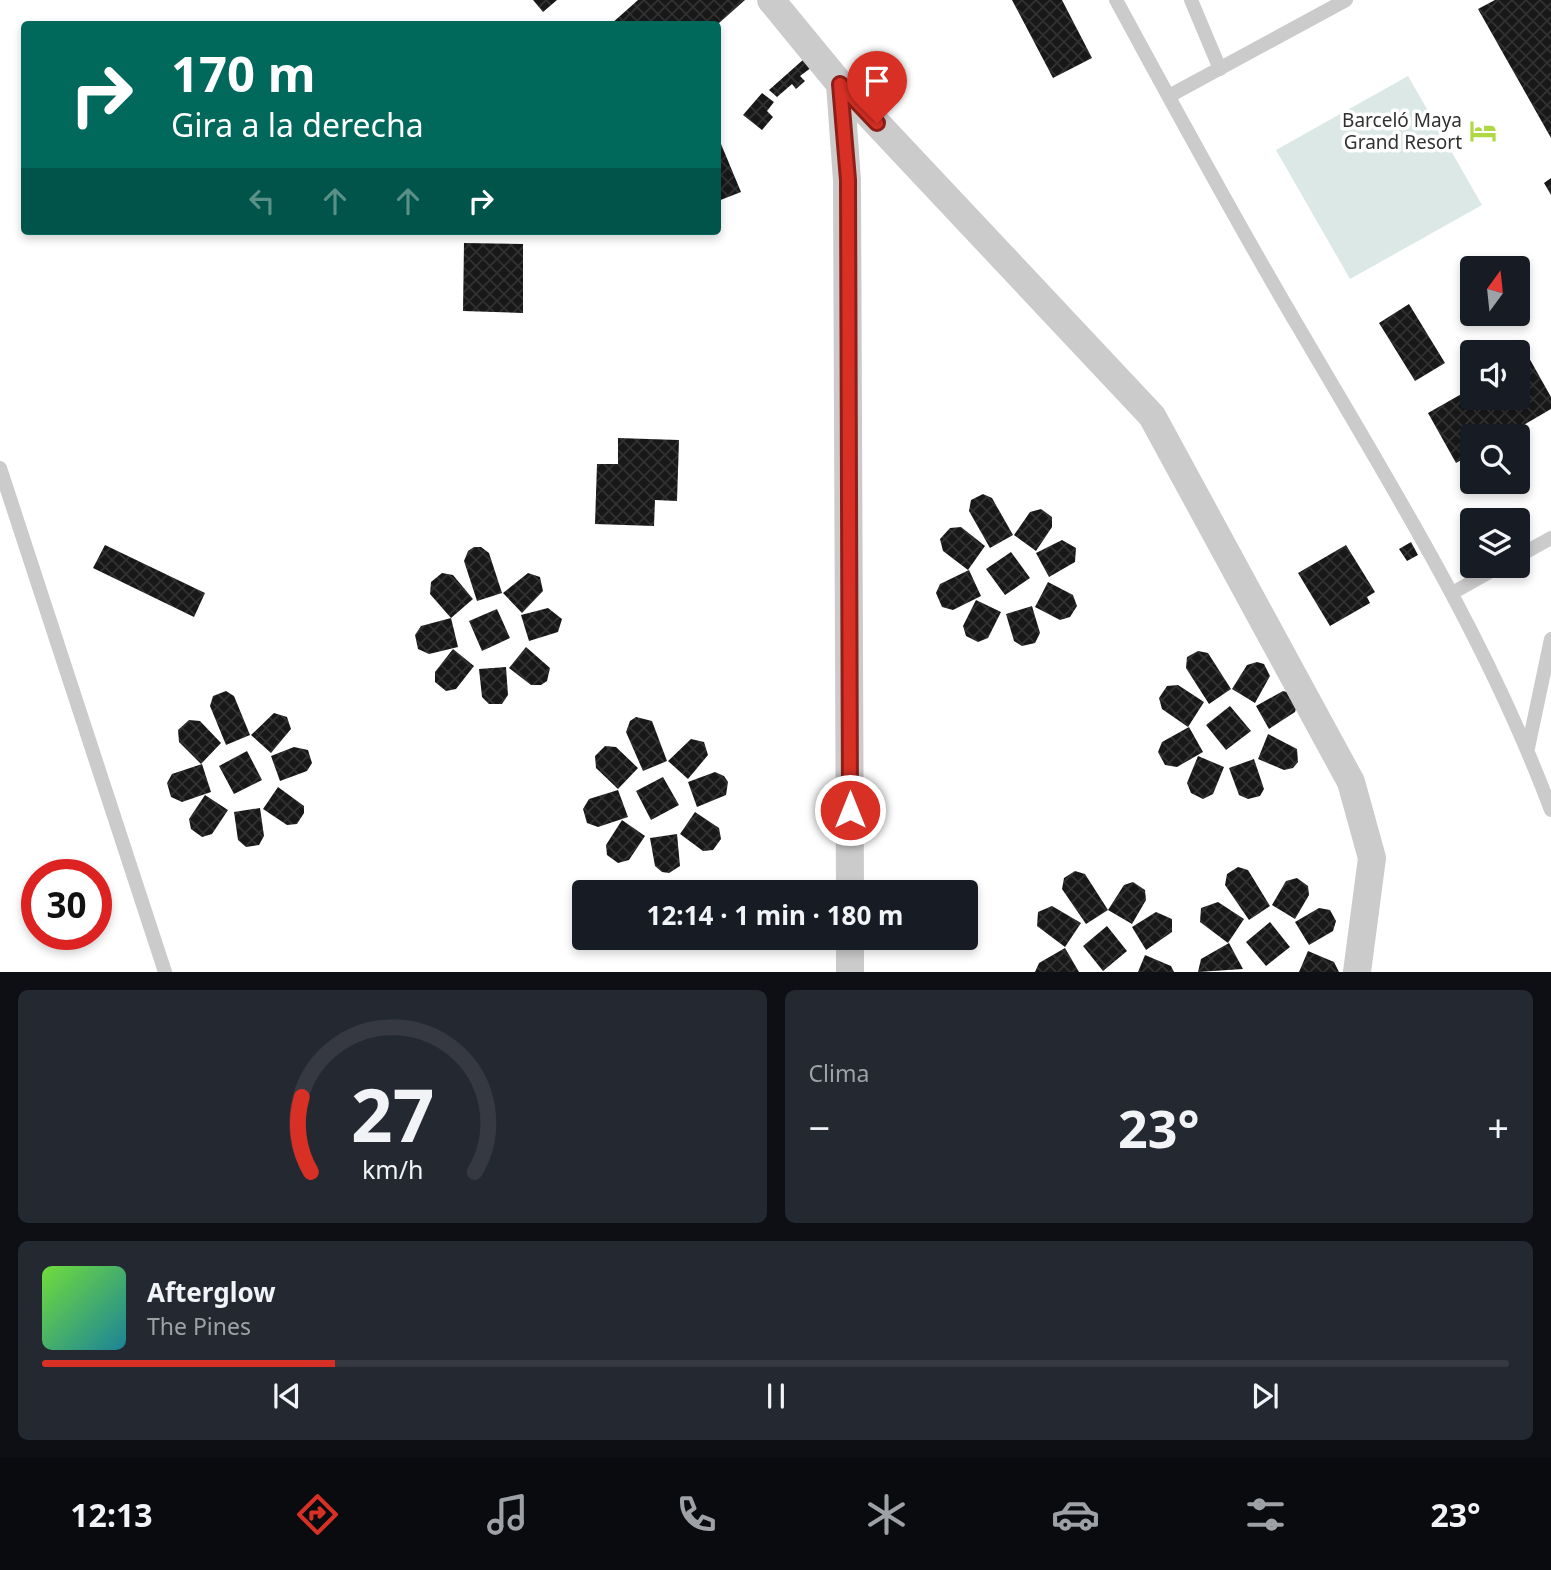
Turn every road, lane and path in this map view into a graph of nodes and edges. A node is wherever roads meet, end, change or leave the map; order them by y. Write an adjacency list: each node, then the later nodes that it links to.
1 (771, 0): 6 (street)
2 (1116, 0): 7 (lane)
3 (1191, 0): 5 (lane)
4 (1346, 0): 5 (lane)
5 (1220, 69): 7 (lane)
6 (840, 84): 16 (street); 20 (street)
7 (1169, 96): 12 (lane)
8 (0, 468): 18 (lane)
9 (1551, 538): 10 (lane)
10 (1530, 550)
11 (1479, 578): 12 (lane)
12 (1454, 592): 14 (lane)
13 (1551, 639): 14 (lane)
14 (1528, 748): 15 (lane)
15 (1551, 810)
16 (850, 880)
17 (850, 950): 19 (street)
18 (165, 971)
19 (850, 971)
20 (1357, 971)

